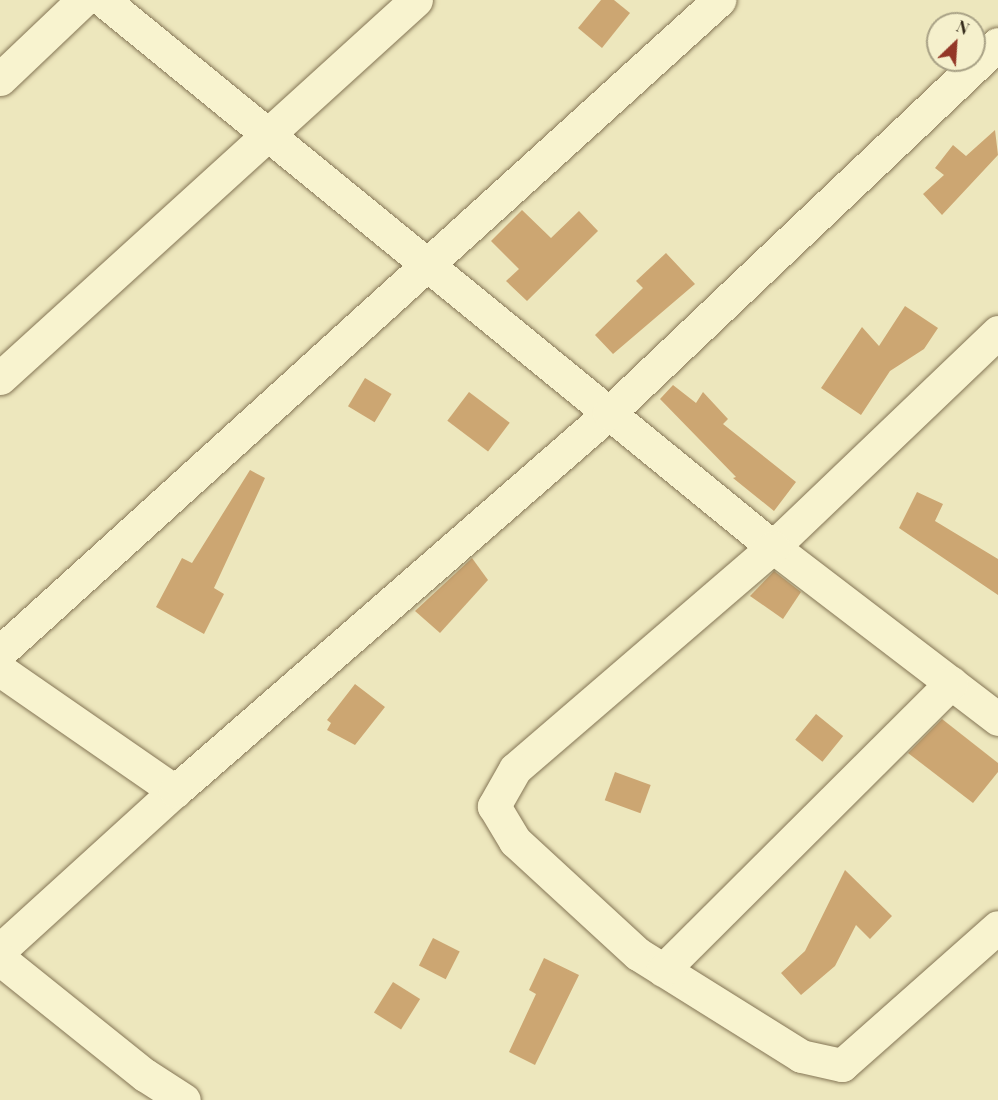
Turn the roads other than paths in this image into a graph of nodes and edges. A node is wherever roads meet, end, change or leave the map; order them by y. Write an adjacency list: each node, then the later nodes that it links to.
1 (83, 0): 6 (street)
2 (103, 0): 7 (street)
3 (416, 0): 7 (street)
4 (719, 0): 8 (street)
5 (998, 44): 11 (street)
6 (0, 79)
7 (270, 136): 8 (street); 10 (street)
8 (428, 265): 11 (street); 13 (street)
9 (998, 332): 12 (street)
10 (0, 378)
11 (609, 413): 12 (street); 17 (street)
12 (773, 547): 15 (street); 21 (street)
13 (0, 652)
14 (0, 670): 17 (street)
15 (951, 683): 16 (street); 21 (street)
16 (998, 719)
17 (175, 791): 19 (street)
18 (998, 927): 21 (street)
19 (0, 950)
20 (0, 959): 22 (street)
21 (663, 970)
22 (174, 1097)

